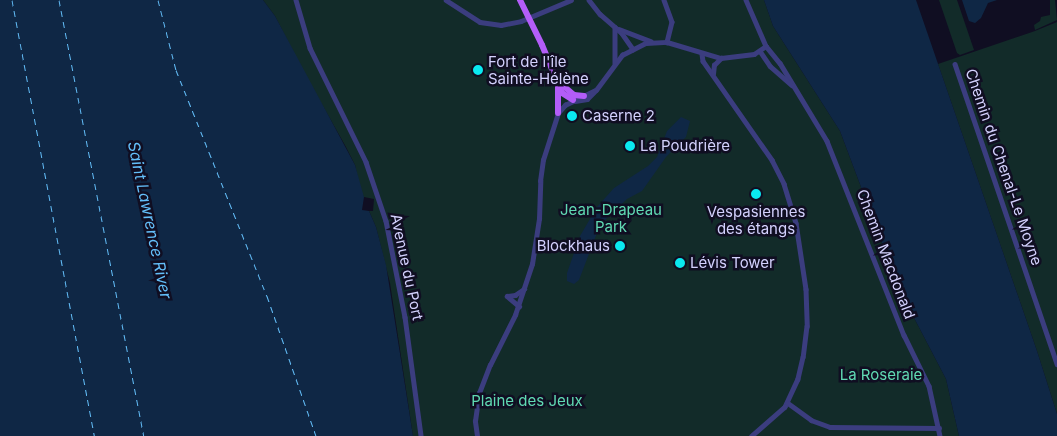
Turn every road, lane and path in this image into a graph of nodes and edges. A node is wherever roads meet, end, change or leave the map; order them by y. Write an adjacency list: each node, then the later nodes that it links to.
1 (296, 0): 32 (street, Avenue du Port)
2 (446, 0): 4 (street)
3 (520, 0): 21 (main road, bridge)
4 (571, 0)
5 (589, 0): 8 (street)
6 (664, 0): 10 (street)
7 (746, 0): 11 (street, Chemin Macdonald)
8 (615, 27): 9 (street); 12 (street); 17 (street)
9 (652, 41): 10 (street); 12 (street)
10 (667, 42): 14 (street)
11 (766, 46): 13 (street); 16 (street, Chemin Macdonald)
12 (632, 49): 17 (street)
13 (760, 51): 15 (street); 19 (street, Chemin Macdonald)
14 (702, 54): 15 (street); 20 (street)
15 (721, 58): 20 (street)
16 (780, 63): 19 (street); 22 (street, Chemin Macdonald)
17 (615, 64): 23 (street)
18 (955, 64): 29 (street, Chemin du Chenal-Le Moyne)
19 (773, 69): 22 (street, Chemin Macdonald)
20 (713, 74): 30 (street)
21 (558, 81): 24 (main road); 25 (main road); 26 (main road)
22 (795, 87): 31 (street, Chemin Macdonald)
23 (596, 90): 24 (street); 25 (street)
24 (584, 96): 25 (street)
25 (573, 100): 26 (street)
26 (558, 113): 27 (street)
27 (524, 288): 28 (street); 28 (street)
28 (518, 306): 33 (street)
29 (1057, 364)
30 (788, 403): 31 (street); 34 (street)
31 (939, 428): 35 (street, Chemin Macdonald)
32 (421, 436)
33 (477, 436)
34 (752, 436)
35 (940, 436)

